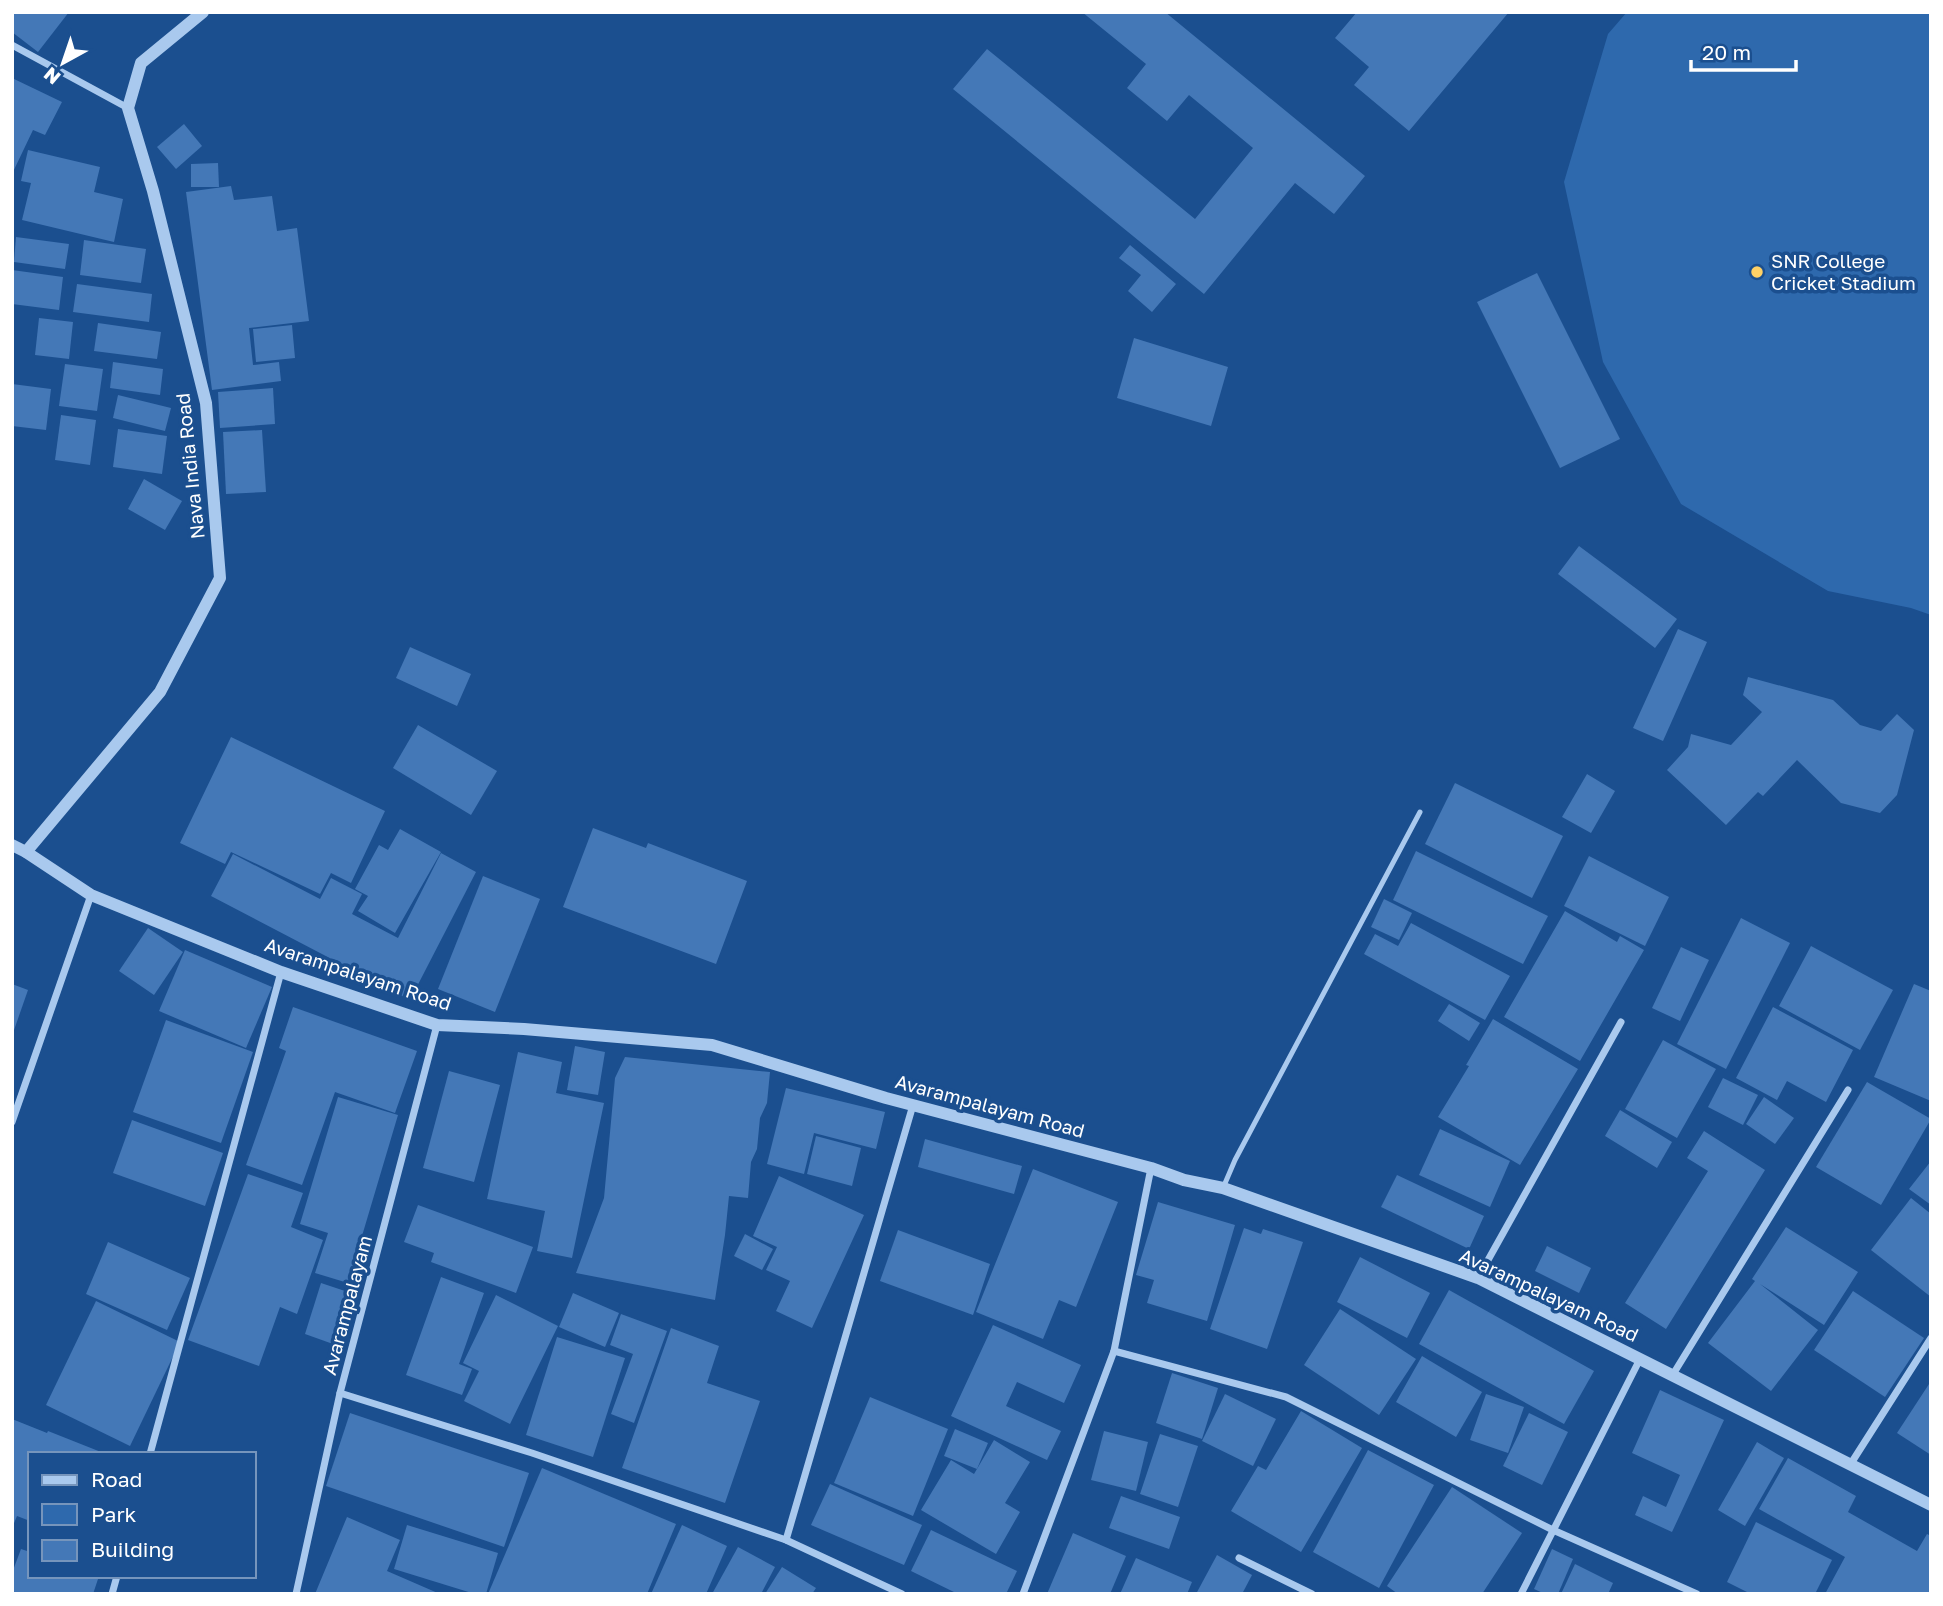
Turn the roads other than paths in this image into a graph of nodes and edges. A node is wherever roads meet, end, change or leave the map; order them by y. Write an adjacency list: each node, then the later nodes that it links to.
1 (203, 12): 3 (street)
2 (12, 45): 3 (street)
3 (128, 107): 6 (street, Nava India Road)
4 (1420, 812): 15 (lane)
5 (12, 845): 6 (street, Avarampalayam Road)
6 (26, 852): 7 (street, Avarampalayam Road)
7 (91, 895): 8 (street, Avarampalayam Road); 13 (street)
8 (281, 972): 10 (street, Avarampalayam Road); 22 (street)
9 (1621, 1022): 16 (street)
10 (438, 1025): 12 (street, Avarampalayam Road); 21 (street, Avarampalayam)
11 (1848, 1090): 20 (street)
12 (913, 1105): 14 (street, Avarampalayam Road); 26 (street)
13 (12, 1122)
14 (1151, 1168): 15 (street, Avarampalayam Road); 18 (street)
15 (1223, 1188): 16 (street, Avarampalayam Road)
16 (1478, 1278): 19 (street, Avarampalayam Road)
17 (1931, 1338): 23 (street)
18 (1114, 1351): 25 (street); 30 (street)
19 (1640, 1359): 20 (street, Avarampalayam Road); 25 (street)
20 (1672, 1376): 23 (street, Avarampalayam Road)
21 (340, 1393): 26 (street); 28 (street, Avarampalayam)
22 (151, 1452)
23 (1850, 1465): 24 (street, Avarampalayam Road)
24 (1931, 1505)
25 (1553, 1530): 32 (street); 33 (street)
26 (786, 1540): 29 (street)
27 (1239, 1558): 31 (street)
28 (296, 1594)
29 (902, 1594)
30 (1023, 1594)
31 (1312, 1594)
32 (1521, 1594)
33 (1697, 1594)

